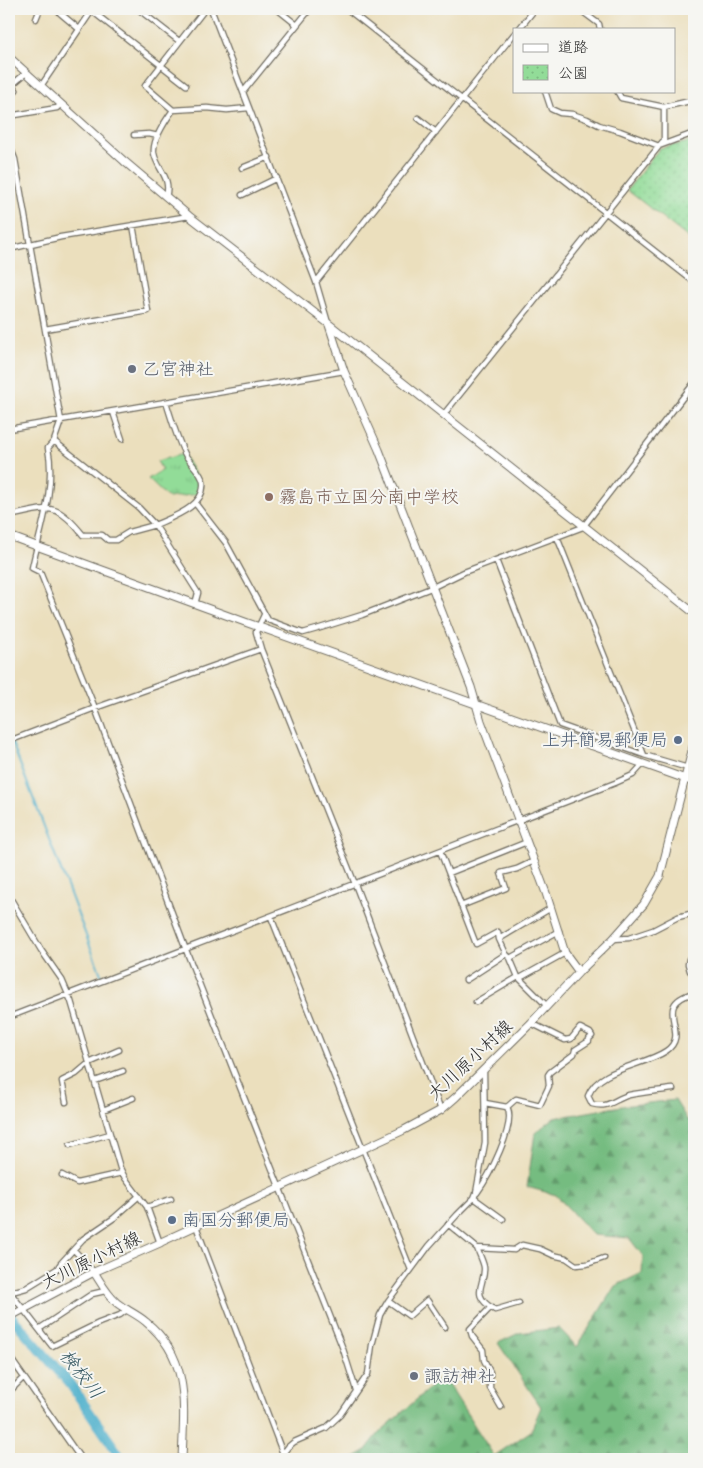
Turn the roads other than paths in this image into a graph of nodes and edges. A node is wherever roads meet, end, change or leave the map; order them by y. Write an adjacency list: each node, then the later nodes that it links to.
1 (40, 9): 12 (street)
2 (62, 9): 16 (street)
3 (138, 9): 18 (street)
4 (205, 9): 18 (street)
5 (211, 9): 27 (street)
6 (277, 9): 13 (street)
7 (310, 9): 13 (street)
8 (347, 9): 30 (street)
9 (535, 9): 14 (street)
10 (579, 9): 15 (street)
11 (92, 10): 16 (street); 20 (street)
12 (36, 19)
13 (297, 25): 27 (street)
14 (520, 28)
15 (600, 28)
16 (79, 29): 25 (street)
17 (513, 35): 30 (street)
18 (179, 41): 20 (street)
19 (9, 57): 21 (street)
20 (161, 64): 24 (street); 35 (street)
21 (26, 73): 23 (street); 25 (street)
22 (9, 80): 23 (street)
23 (13, 84): 26 (street)
24 (186, 85)
25 (41, 86): 32 (street)
26 (16, 90)
27 (244, 92): 34 (street)
28 (545, 92): 43 (street)
29 (618, 92): 33 (street)
30 (462, 99): 38 (street); 49 (street)
31 (694, 100): 33 (street)
32 (61, 104): 36 (street); 48 (street)
33 (664, 107): 43 (street)
34 (249, 108): 35 (street); 44 (street)
35 (173, 110): 41 (street)
36 (9, 116)
37 (418, 118): 38 (street)
38 (436, 132): 54 (street)
39 (694, 133): 43 (street)
40 (134, 135): 41 (street)
41 (158, 136): 48 (street)
42 (9, 144): 52 (street)
43 (658, 146): 49 (street)
44 (268, 157): 45 (street); 46 (street)
45 (242, 168)
46 (277, 178): 47 (street); 54 (street)
47 (242, 195)
48 (166, 197): 50 (street)
49 (605, 213): 55 (street); 62 (street)
50 (189, 216): 51 (street); 56 (street)
51 (133, 225): 52 (street); 57 (street)
52 (30, 245): 53 (street); 57 (street)
53 (9, 249)
54 (316, 282): 56 (street)
55 (694, 282)
56 (328, 324): 58 (street); 62 (street)
57 (45, 329): 63 (street)
58 (344, 370): 60 (street); 76 (street)
59 (694, 383): 71 (street)
60 (166, 402): 61 (street); 67 (street)
61 (113, 412): 63 (street); 65 (street)
62 (444, 414): 71 (street)
63 (61, 421): 64 (street); 66 (street)
64 (9, 429)
65 (122, 439)
66 (54, 441): 68 (street); 70 (street)
67 (195, 503): 70 (street); 79 (street)
68 (45, 508): 69 (street); 70 (street); 74 (street)
69 (9, 516)
70 (155, 525): 77 (street)
71 (583, 526): 73 (street); 78 (street)
72 (9, 536): 74 (street)
73 (557, 536): 75 (street); 86 (street)
74 (37, 546): 77 (street); 83 (street)
75 (496, 560): 76 (street); 86 (street)
76 (431, 588): 79 (street); 82 (street)
77 (195, 604): 80 (street)
78 (694, 613)
79 (264, 616): 80 (street)
80 (259, 627): 81 (street); 82 (street)
81 (261, 650): 83 (street); 96 (street)
82 (476, 705): 87 (street); 91 (street)
83 (95, 708): 84 (street); 105 (street)
84 (9, 741)
85 (694, 743): 88 (street, 大川原小村線)
86 (644, 755): 88 (street)
87 (642, 764): 89 (street); 91 (street)
88 (688, 768): 89 (street, 大川原小村線)
89 (686, 779): 90 (street); 103 (street, 大川原小村線)
90 (694, 782)
91 (520, 821): 92 (street); 93 (street)
92 (527, 842): 94 (street); 95 (street)
93 (440, 851): 95 (street); 96 (street)
94 (534, 861): 98 (street); 99 (street)
95 (449, 873): 98 (street)
96 (355, 884): 101 (street); 130 (street)
97 (9, 896): 114 (street)
98 (462, 906): 104 (street)
99 (551, 908): 102 (street); 104 (street)
100 (694, 913): 103 (street)
101 (271, 917): 105 (street); 133 (street)
102 (559, 931): 106 (street); 107 (street)
103 (613, 939): 109 (street, 大川原小村線)
104 (499, 940): 107 (street)
105 (186, 950): 114 (street); 136 (street)
106 (565, 953): 109 (street); 111 (street)
107 (508, 956): 111 (street); 112 (street)
108 (694, 957): 110 (street)
109 (579, 972): 116 (street, 大川原小村線)
110 (694, 973)
111 (519, 977): 115 (street); 116 (street)
112 (466, 980)
113 (694, 994): 124 (street)
114 (68, 995): 117 (street); 120 (street)
115 (476, 1002)
116 (547, 1006): 118 (street, 大川原小村線)
117 (9, 1017)
118 (531, 1023): 122 (street, 大川原小村線); 128 (street)
119 (119, 1050): 120 (street)
120 (89, 1062): 123 (street); 126 (street)
121 (123, 1070): 123 (street)
122 (484, 1070): 127 (street); 130 (street, 大川原小村線)
123 (95, 1082): 129 (street)
124 (673, 1089)
125 (133, 1098): 129 (street)
126 (66, 1102)
127 (485, 1103): 128 (street); 138 (street)
128 (507, 1107): 138 (street)
129 (103, 1110): 131 (street)
130 (441, 1110): 133 (street, 大川原小村線)
131 (110, 1134): 132 (street); 134 (street)
132 (70, 1145)
133 (362, 1149): 136 (street, 大川原小村線); 148 (street)
134 (122, 1172): 135 (street); 137 (street)
135 (62, 1175)
136 (279, 1188): 143 (street, 大川原小村線); 162 (street)
137 (139, 1196): 140 (street); 146 (street)
138 (475, 1196): 141 (street); 142 (street)
139 (171, 1199): 140 (street)
140 (147, 1208): 144 (street)
141 (502, 1220)
142 (448, 1224): 145 (street); 148 (street)
143 (196, 1226): 144 (street, 大川原小村線); 165 (street)
144 (160, 1243): 149 (street, 大川原小村線)
145 (476, 1248): 147 (street); 154 (street)
146 (74, 1250): 149 (street); 150 (street)
147 (604, 1258)
148 (411, 1270): 152 (street)
149 (94, 1272): 151 (street); 156 (street, 大川原小村線)
150 (9, 1290): 156 (street)
151 (106, 1291): 155 (street); 159 (street)
152 (388, 1301): 158 (street); 162 (street)
153 (519, 1303): 154 (street)
154 (491, 1307): 164 (street)
155 (128, 1309): 159 (street); 167 (street)
156 (23, 1310): 157 (street, 大川原小村線); 159 (street)
157 (9, 1317)
158 (445, 1328)
159 (38, 1329)
160 (9, 1356): 161 (street)
161 (23, 1378): 163 (street); 166 (street)
162 (356, 1390): 165 (street)
163 (9, 1392)
164 (501, 1407)
165 (283, 1454): 168 (street)
166 (81, 1459)
167 (182, 1459)
168 (280, 1459)

